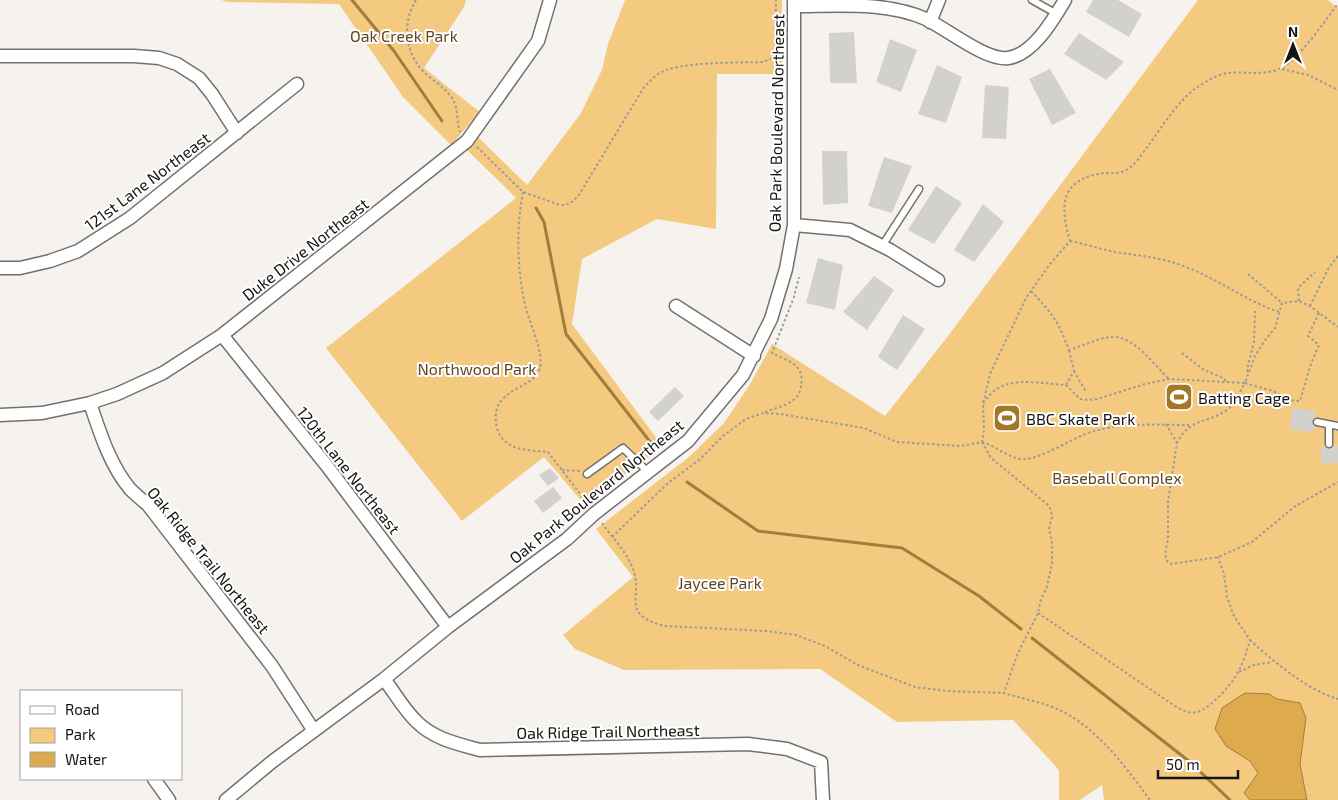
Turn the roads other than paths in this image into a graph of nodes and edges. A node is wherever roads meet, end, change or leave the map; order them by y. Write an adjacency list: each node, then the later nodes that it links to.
1 (550, 0): 17 (street, Duke Drive Northeast)
2 (939, 0): 7 (street)
3 (1032, 0): 6 (lane)
4 (1064, 0): 6 (street)
5 (794, 3): 7 (street); 12 (street, Oak Park Boulevard Northeast)
6 (1056, 14): 7 (street)
7 (930, 22)
8 (0, 56): 10 (street)
9 (297, 84): 10 (street, 121st Lane Northeast)
10 (237, 133): 14 (street, 121st Lane Northeast)
11 (919, 189): 13 (lane)
12 (794, 225): 13 (street); 18 (street, Oak Park Boulevard Northeast)
13 (882, 246): 15 (street)
14 (0, 268)
15 (938, 280)
16 (676, 306): 18 (street)
17 (222, 335): 19 (street, Duke Drive Northeast); 27 (street, 120th Lane Northeast)
18 (754, 356): 25 (street, Oak Park Boulevard Northeast)
19 (90, 403): 20 (street, Duke Drive Northeast); 29 (street, Oak Ridge Trail Northeast)
20 (0, 415)
21 (1316, 422): 22 (lane)
22 (1328, 424): 23 (lane); 24 (lane)
23 (1338, 426)
24 (1328, 444)
25 (648, 472): 26 (lane); 27 (street, Oak Park Boulevard Northeast)
26 (587, 474)
27 (448, 627): 28 (street, Oak Park Boulevard Northeast)
28 (384, 679): 29 (street, Oak Park Boulevard Northeast); 34 (street, Oak Ridge Trail Northeast)
29 (314, 731): 31 (street, Oak Park Boulevard Northeast)
30 (155, 780): 32 (street)
31 (242, 795): 33 (street, Oak Park Boulevard Northeast)
32 (169, 800)
33 (226, 800)
34 (822, 800)

